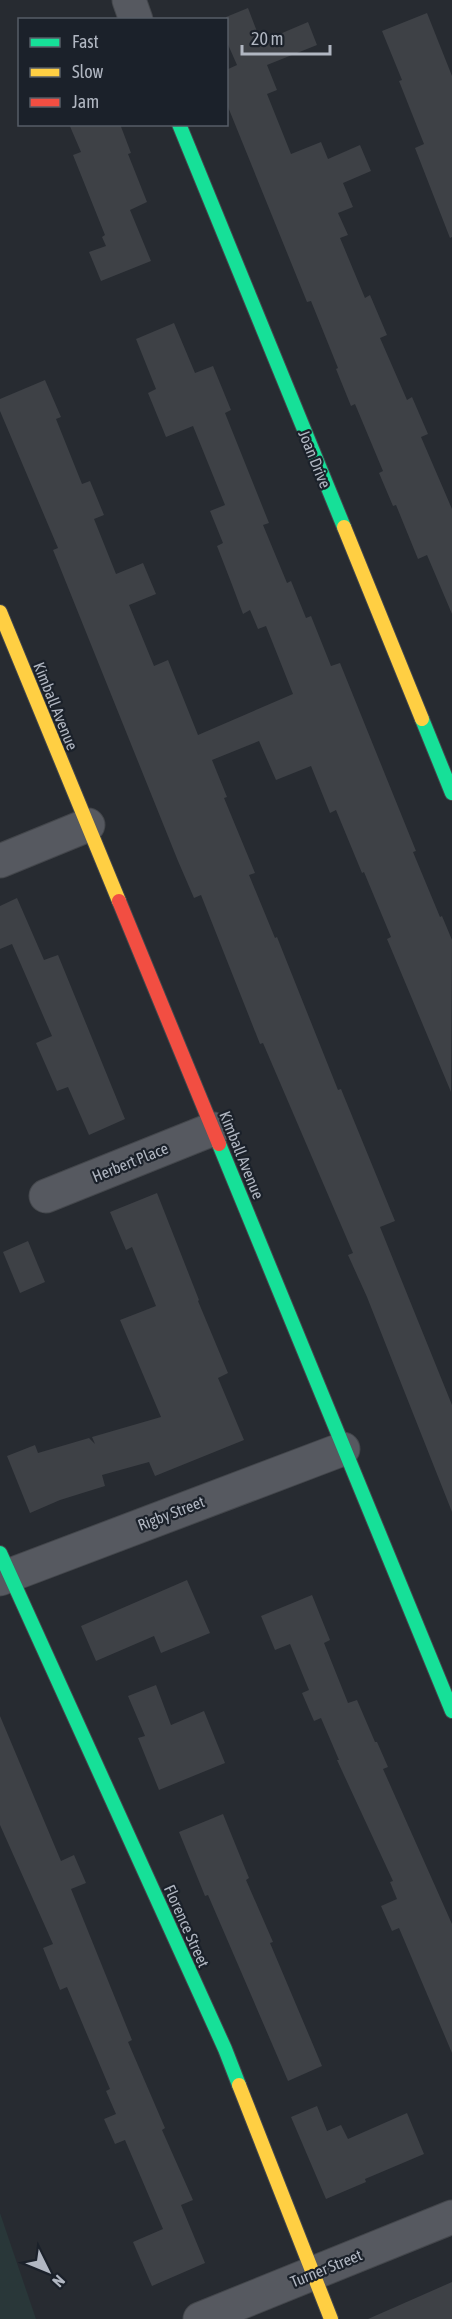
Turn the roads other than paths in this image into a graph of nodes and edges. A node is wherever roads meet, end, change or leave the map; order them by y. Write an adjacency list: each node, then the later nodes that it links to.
1 (129, 0): 2 (street)
2 (135, 18)
3 (180, 126): 5 (street, Joan Drive)
4 (0, 612): 6 (street, Kimball Avenue)
5 (452, 793)
6 (88, 825): 7 (street); 8 (street, Kimball Avenue)
7 (0, 861)
8 (213, 1129): 9 (street, Herbert Place); 10 (street, Kimball Avenue)
9 (46, 1196)
10 (343, 1449): 11 (street, Rigby Street); 12 (street, Kimball Avenue)
11 (3, 1569): 14 (street, Florence Street)
12 (452, 1711)
13 (452, 2217): 14 (street, Turner Street)
14 (313, 2274): 15 (street, Turner Street); 16 (street, Florence Street)
15 (200, 2319)
16 (331, 2319)

